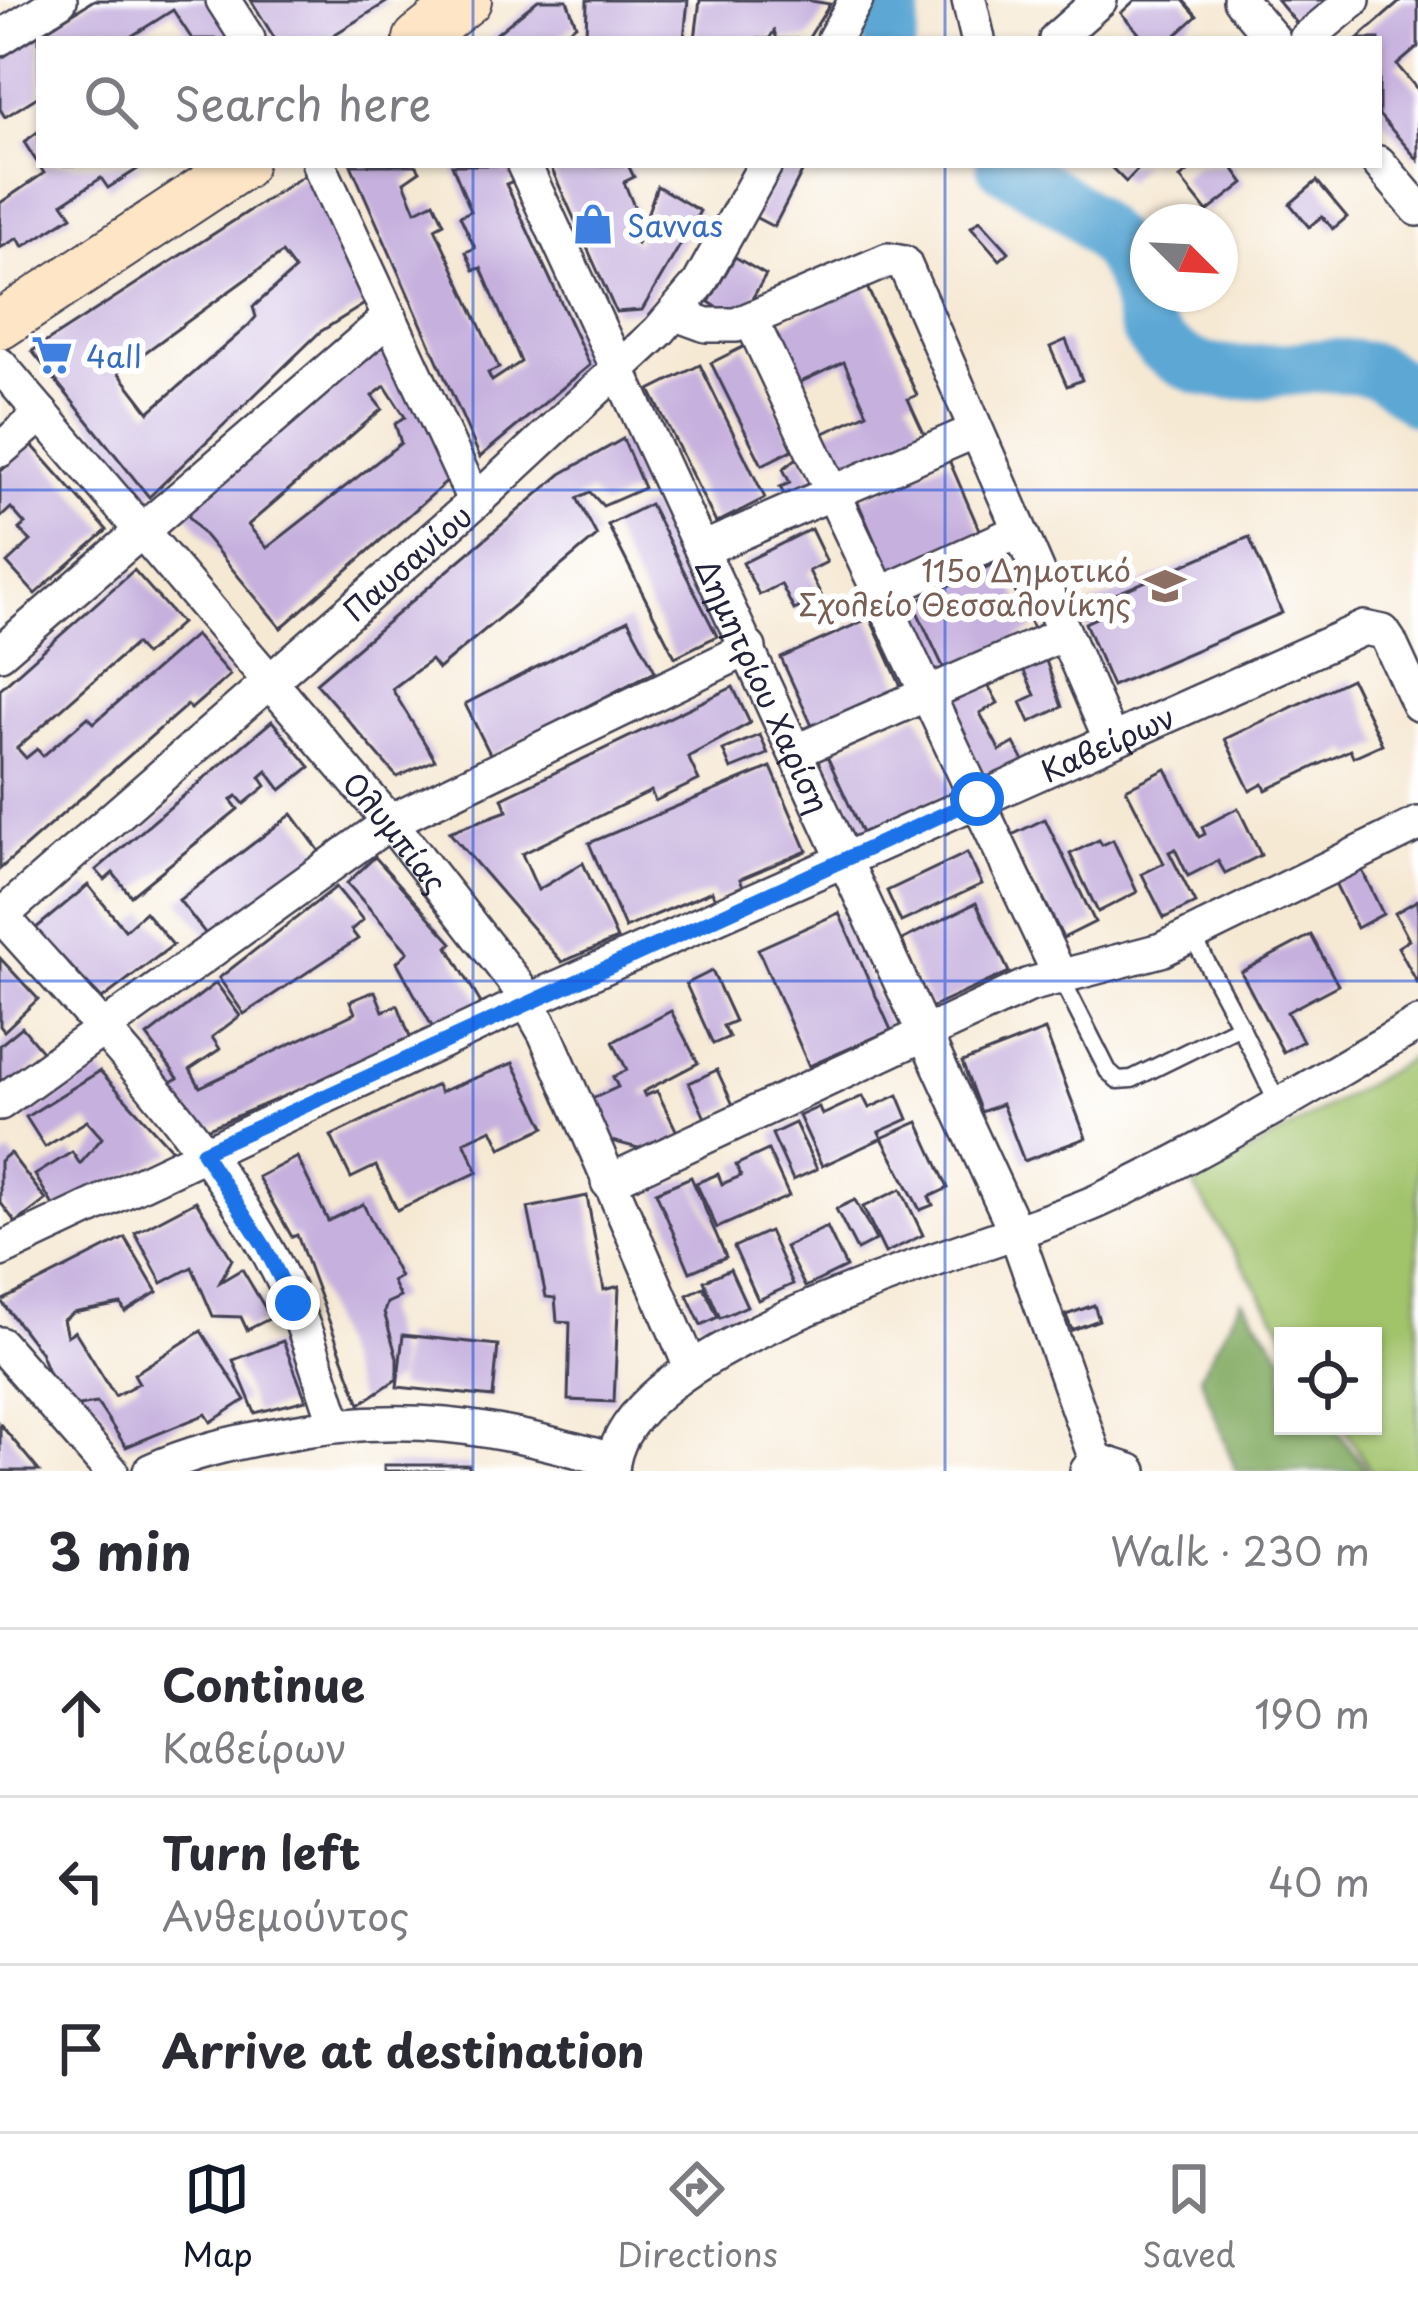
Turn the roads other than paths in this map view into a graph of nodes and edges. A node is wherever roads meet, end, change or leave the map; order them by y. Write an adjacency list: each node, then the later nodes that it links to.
1 (60, 0): 14 (street)
2 (223, 0): 8 (street)
3 (856, 0): 9 (street)
4 (969, 0): 10 (street)
5 (1100, 0): 11 (street)
6 (1240, 0): 12 (street)
7 (1353, 0): 13 (street)
8 (246, 36)
9 (836, 36)
10 (976, 36)
11 (1058, 36)
12 (1270, 36)
13 (1310, 36)
14 (0, 38)
15 (1382, 166): 20 (street)
16 (237, 168): 24 (main road)
17 (321, 168): 22 (street)
18 (525, 168): 26 (street, Δημητρίου Χαρίση)
19 (763, 168): 21 (street, Παυσανίου)
20 (1414, 194)
21 (676, 314): 23 (street); 26 (street, Παυσανίου)
22 (389, 317): 31 (street); 32 (street)
23 (751, 320): 28 (street); 30 (street)
24 (0, 325)
25 (0, 365): 27 (street, Ολυμπίας)
26 (617, 370): 31 (street, Παυσανίου); 34 (street, Δημητρίου Χαρίση)
27 (42, 414): 29 (street); 32 (street, Ολυμπίας)
28 (973, 432): 30 (street); 33 (street)
29 (0, 449)
30 (832, 491): 34 (street); 35 (street)
31 (475, 502): 39 (street, Παυσανίου)
32 (144, 529): 38 (street); 39 (street, Ολυμπίας)
33 (1017, 532): 35 (street); 36 (street)
34 (703, 549): 37 (street, Δημητρίου Χαρίση)
35 (880, 594): 40 (street)
36 (1063, 634): 40 (street); 42 (street)
37 (749, 647): 43 (street, Δημητρίου Χαρίση); 45 (street)
38 (0, 653)
39 (270, 678): 45 (street, Ολυμπίας); 48 (street, Παυσανίου)
40 (925, 693): 43 (street); 44 (street)
41 (1418, 704): 42 (street, Καβείρων)
42 (1110, 738): 44 (street, Καβείρων)
43 (797, 751): 47 (street, Δημητρίου Χαρίση)
44 (977, 799): 47 (street, Καβείρων); 50 (street)
45 (390, 822): 51 (street, Ολυμπίας); 54 (street)
46 (1418, 824): 49 (street)
47 (844, 860): 51 (street, Καβείρων); 55 (street, Δημητρίου Χαρίση)
48 (0, 916): 54 (street)
49 (1192, 935): 50 (street); 53 (lane)
50 (1060, 976): 53 (lane); 55 (street)
51 (528, 1001): 58 (street, Καβείρων); 59 (street, Ολυμπίας)
52 (1418, 1024): 57 (street)
53 (1240, 1026): 57 (lane)
54 (102, 1030): 56 (street); 58 (street)
55 (923, 1033): 59 (street); 60 (street, Δημητρίου Χαρίση)
56 (0, 1103)
57 (1277, 1104): 60 (street)
58 (203, 1152): 61 (street, Καβείρων); 64 (street)
59 (608, 1182): 63 (street, Ολυμπίας)
60 (1015, 1230): 63 (street); 66 (street, Δημητρίου Χαρίση)
61 (0, 1250)
62 (0, 1344): 67 (street)
63 (690, 1365): 65 (street)
64 (336, 1424): 65 (street); 68 (street)
65 (612, 1466)
66 (1092, 1466): 69 (street)
67 (111, 1471)
68 (150, 1471)
69 (1130, 1471)

